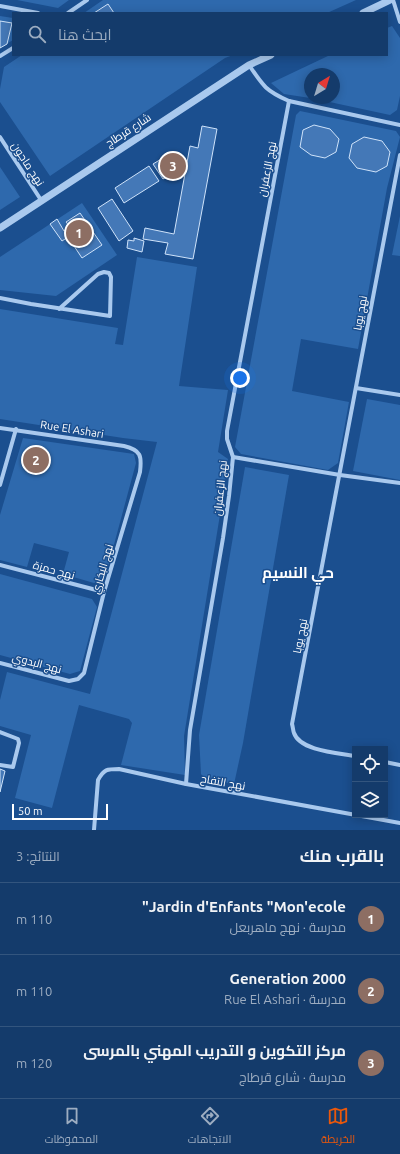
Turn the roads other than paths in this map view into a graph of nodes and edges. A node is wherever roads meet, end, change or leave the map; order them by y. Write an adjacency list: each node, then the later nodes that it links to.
1 (87, 0): 6 (street)
2 (391, 0): 3 (street); 8 (street)
3 (375, 3): 7 (street)
4 (0, 6): 5 (street)
5 (33, 12)
6 (69, 12)
7 (364, 12)
8 (400, 22)
9 (12, 49): 10 (street)
10 (0, 56)
11 (269, 56): 12 (street, شارع قرطاج)
12 (249, 65): 13 (street); 17 (street, شارع قرطاج)
13 (289, 101): 14 (street); 26 (street, نهج الزعفران)
14 (400, 125)
15 (0, 137): 17 (street, نهج ماجون)
16 (400, 155): 21 (street, نهج يوبا)
17 (41, 200): 18 (street, شارع قرطاج)
18 (0, 228)
19 (0, 298): 20 (street)
20 (59, 309): 20 (street)
21 (356, 388): 22 (street); 27 (street, نهج يوبا)
22 (400, 396)
23 (0, 428): 24 (street, Rue El Ashari)
24 (16, 429): 25 (street, Rue El Ashari); 29 (street)
25 (138, 453): 31 (street, نهج البخاري)
26 (233, 457): 27 (street); 39 (street, نهج الزعفران)
27 (340, 475): 28 (street); 35 (street, نهج يوبا)
28 (400, 483)
29 (0, 485)
30 (0, 565): 31 (street, نهج حمزة)
31 (104, 592): 33 (street, نهج البخاري)
32 (0, 665): 33 (street, نهج البدوي)
33 (69, 681)
34 (0, 732): 37 (street)
35 (352, 755)
36 (388, 763): 38 (street)
37 (0, 765)
38 (400, 765)
39 (186, 784): 40 (street, نهج التفاح); 41 (street, نهج التفاح)
40 (400, 823)
41 (94, 830)

